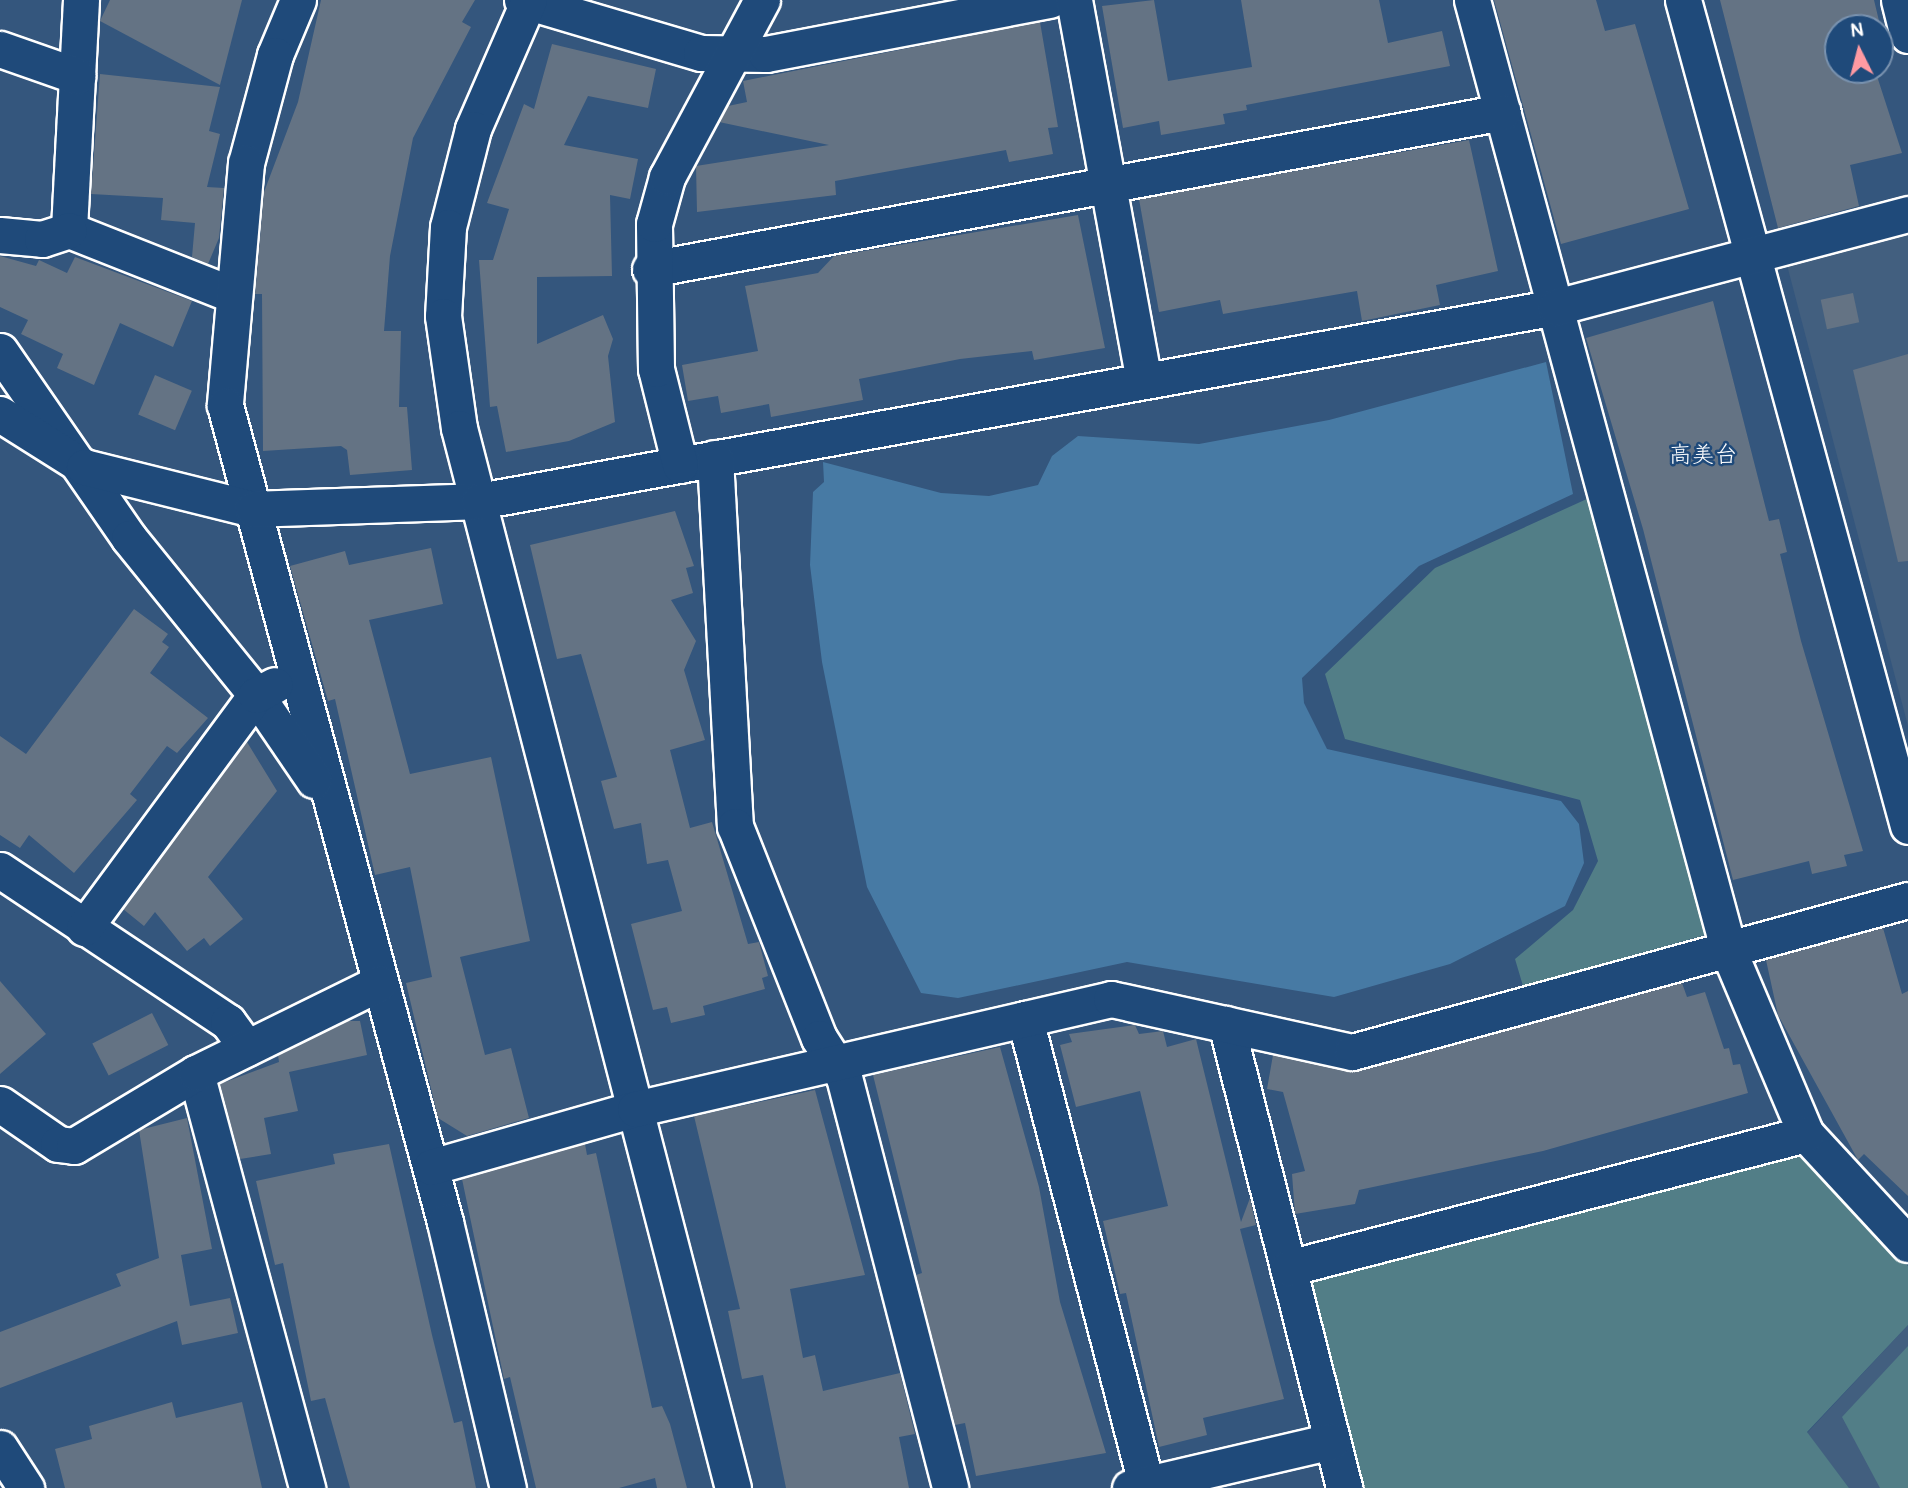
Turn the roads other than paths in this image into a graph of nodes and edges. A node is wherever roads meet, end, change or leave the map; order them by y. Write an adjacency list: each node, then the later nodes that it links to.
1 (81, 0): 13 (street)
2 (298, 0): 21 (street)
3 (761, 0): 12 (street)
4 (1050, 0): 12 (street)
5 (1074, 0): 15 (street)
6 (1472, 0): 14 (street)
7 (1683, 0): 19 (street)
8 (1899, 0): 10 (street)
9 (526, 1): 12 (street); 29 (street)
10 (1908, 35)
11 (0, 49): 13 (street)
12 (732, 53): 20 (street)
13 (77, 76): 17 (street)
14 (1503, 112): 15 (street); 22 (street)
15 (1108, 185): 20 (street); 24 (street)
16 (1908, 214): 19 (street)
17 (69, 230): 18 (street); 21 (street)
18 (0, 235)
19 (1752, 252): 22 (street); 34 (street)
20 (650, 269): 27 (street)
21 (233, 295): 30 (street)
22 (1556, 307): 24 (street); 38 (street)
23 (0, 351): 28 (street)
24 (1144, 380): 26 (street)
25 (0, 414): 28 (street)
26 (715, 458): 27 (street); 43 (street)
27 (680, 465): 29 (street)
28 (84, 467): 30 (street); 32 (street)
29 (479, 501): 30 (street); 46 (street)
30 (253, 509): 31 (street)
31 (295, 673): 32 (street); 33 (street)
32 (256, 695): 33 (street); 37 (street)
33 (330, 803): 39 (street)
34 (1908, 826)
35 (0, 870): 37 (street)
36 (1908, 900): 38 (street)
37 (84, 928): 42 (street)
38 (1729, 952): 41 (street); 47 (street)
39 (380, 983): 42 (street); 48 (street)
40 (1024, 1019): 41 (street); 43 (street); 53 (street)
41 (1226, 1024): 50 (street)
42 (247, 1048): 44 (street)
43 (835, 1063): 46 (street); 58 (street)
44 (196, 1073): 45 (street); 55 (street)
45 (0, 1104)
46 (635, 1109): 48 (street); 57 (street)
47 (1806, 1134): 49 (street); 50 (street)
48 (430, 1167): 56 (street)
49 (1908, 1244)
50 (1288, 1268): 51 (street)
51 (1332, 1441): 53 (street); 59 (street)
52 (0, 1448): 54 (street)
53 (1141, 1487)
54 (26, 1488)
55 (307, 1488)
56 (508, 1488)
57 (733, 1488)
58 (950, 1488)
59 (1344, 1488)

